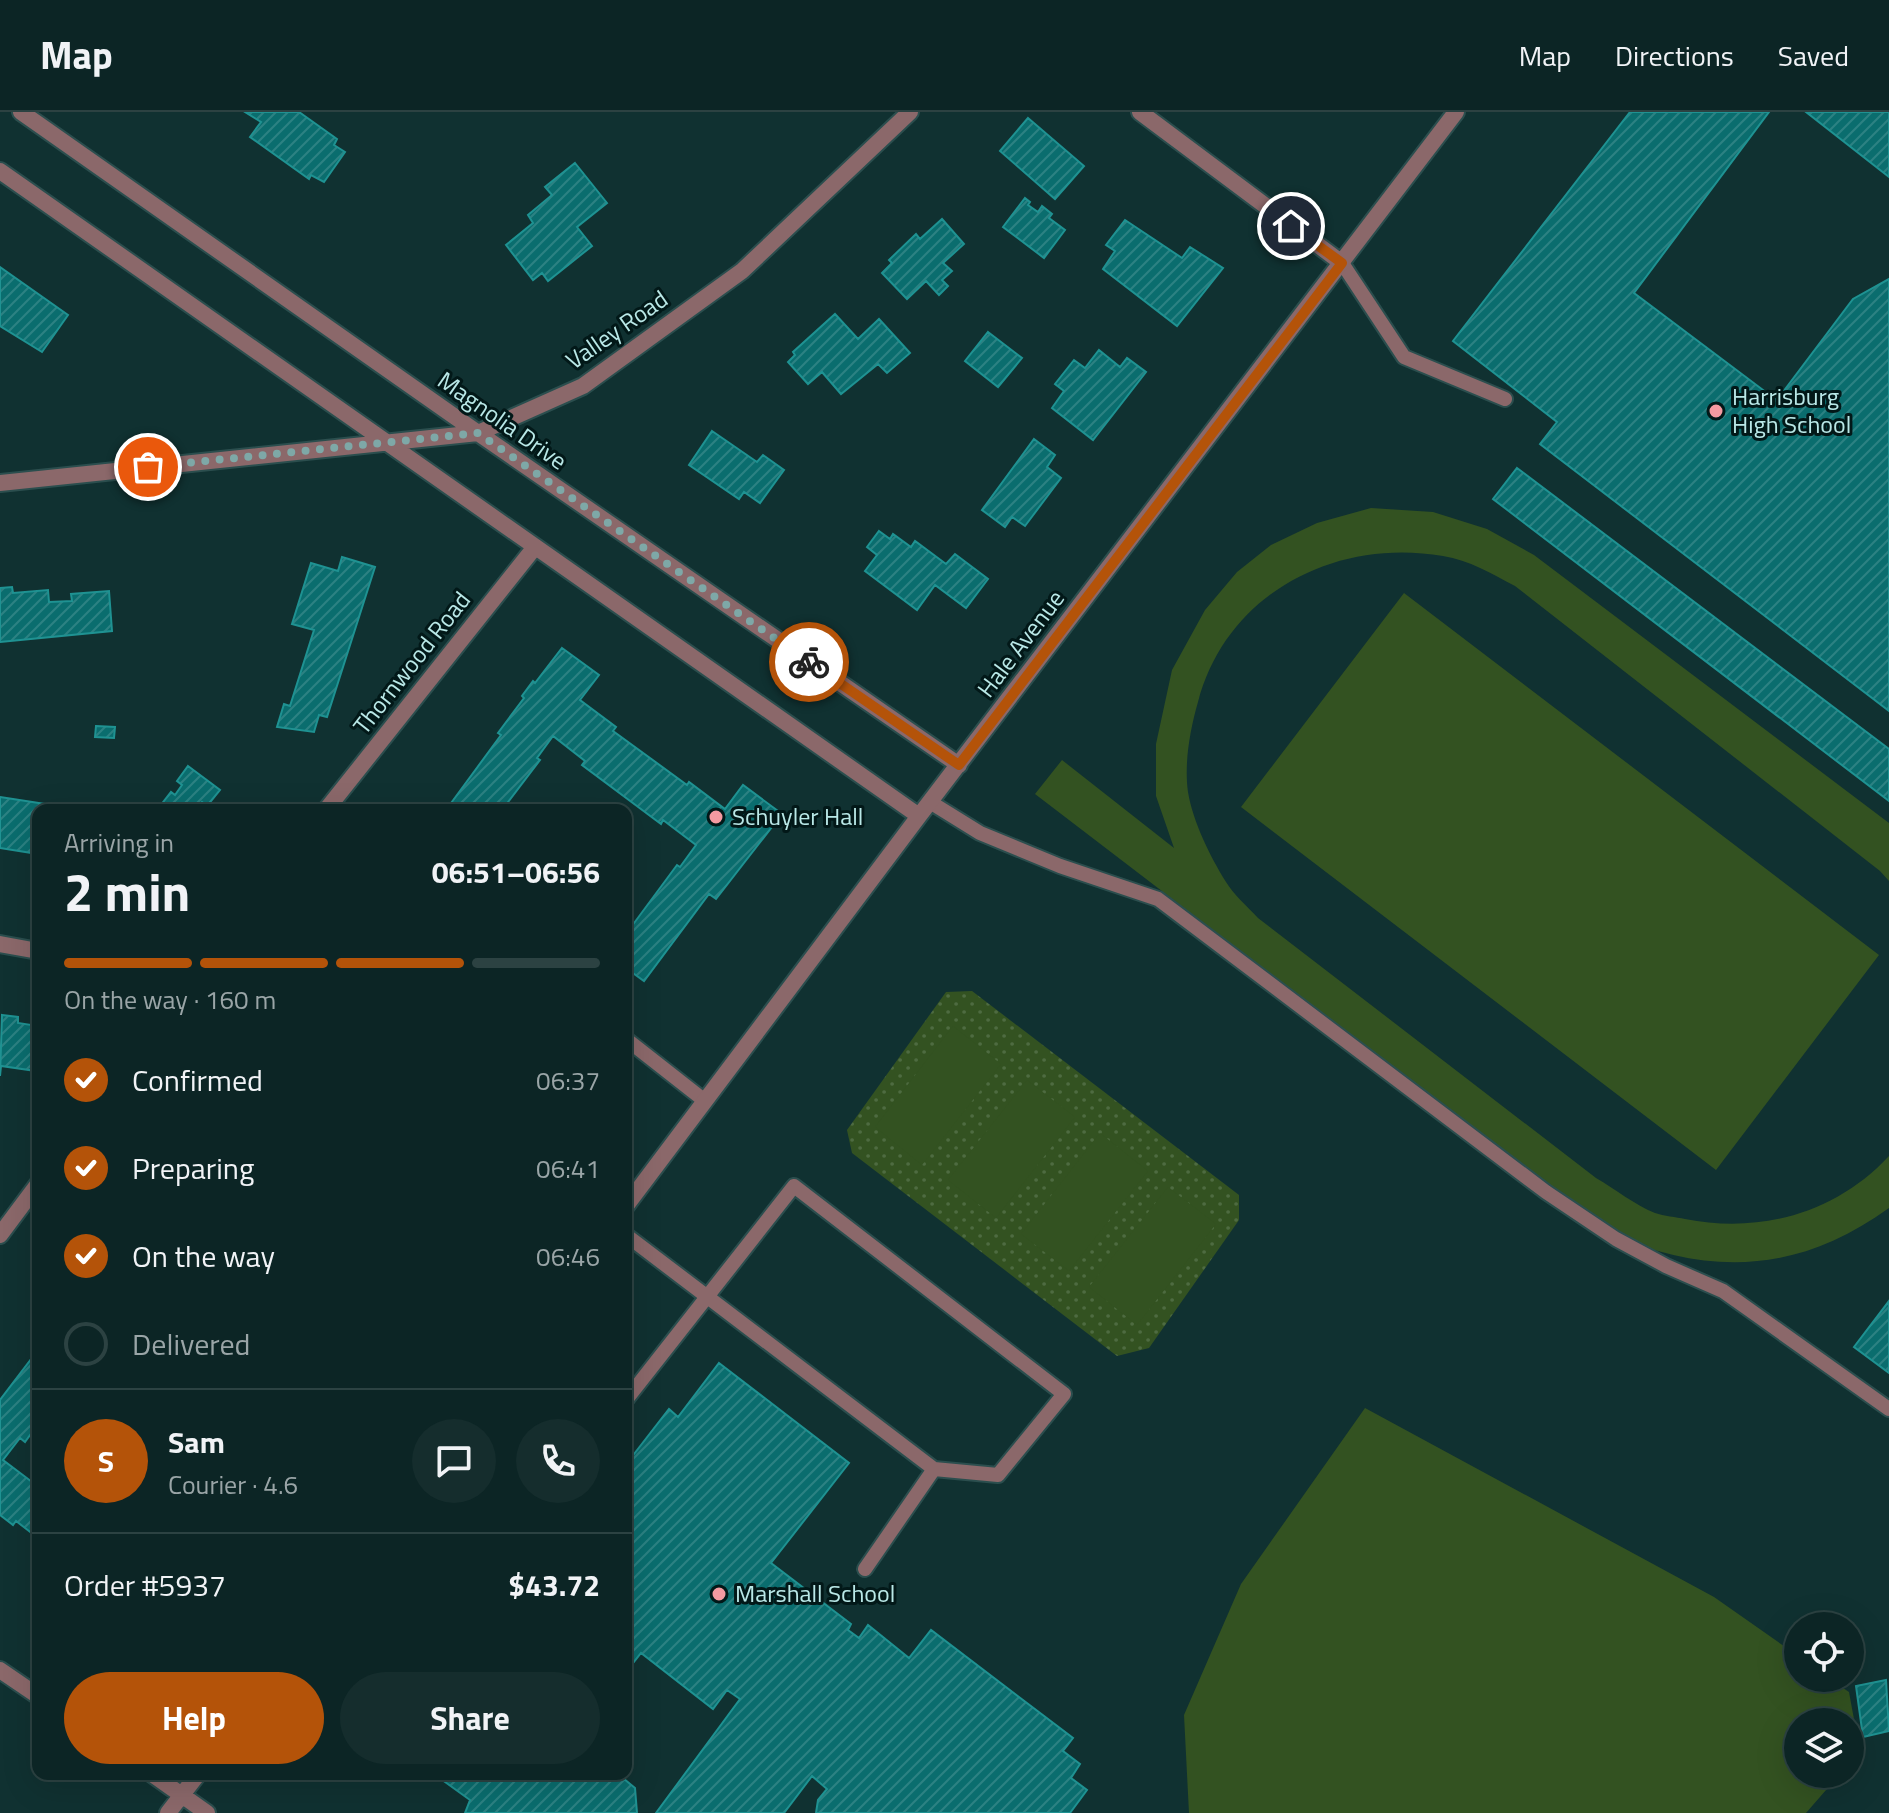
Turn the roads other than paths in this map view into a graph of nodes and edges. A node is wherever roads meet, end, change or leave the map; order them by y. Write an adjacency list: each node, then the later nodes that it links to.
1 (21, 112): 8 (street, Magnolia Drive)
2 (910, 112): 8 (street, Valley Road)
3 (1140, 112): 6 (street)
4 (1456, 112): 6 (street, Hale Avenue)
5 (0, 171): 9 (street)
6 (1342, 263): 7 (lane); 12 (street, Hale Avenue)
7 (1505, 399)
8 (478, 433): 9 (street, Valley Road); 12 (street, Magnolia Drive)
9 (384, 442): 10 (street, Valley Road); 11 (street)
10 (0, 483)
11 (535, 547): 14 (street, Thornwood Road); 15 (street)
12 (959, 765): 13 (street, Hale Avenue)
13 (930, 802): 15 (street, Hale Avenue); 26 (lane)
14 (331, 804)
15 (919, 816): 19 (street, Hale Avenue)
16 (0, 944): 17 (street)
17 (32, 950)
18 (632, 1044): 19 (lane)
19 (705, 1101): 21 (street, Hale Avenue)
20 (32, 1192): 22 (street)
21 (632, 1198)
22 (0, 1235)
23 (632, 1240): 24 (lane)
24 (706, 1296): 25 (lane); 27 (lane); 27 (lane)
25 (632, 1392)
26 (1889, 1409)
27 (934, 1469): 28 (lane)
28 (865, 1569)
29 (0, 1670): 30 (street)
30 (32, 1692)
31 (161, 1780): 33 (street)
32 (193, 1780): 33 (street)
33 (182, 1795): 34 (street); 35 (street)
34 (168, 1813)
35 (207, 1813)

